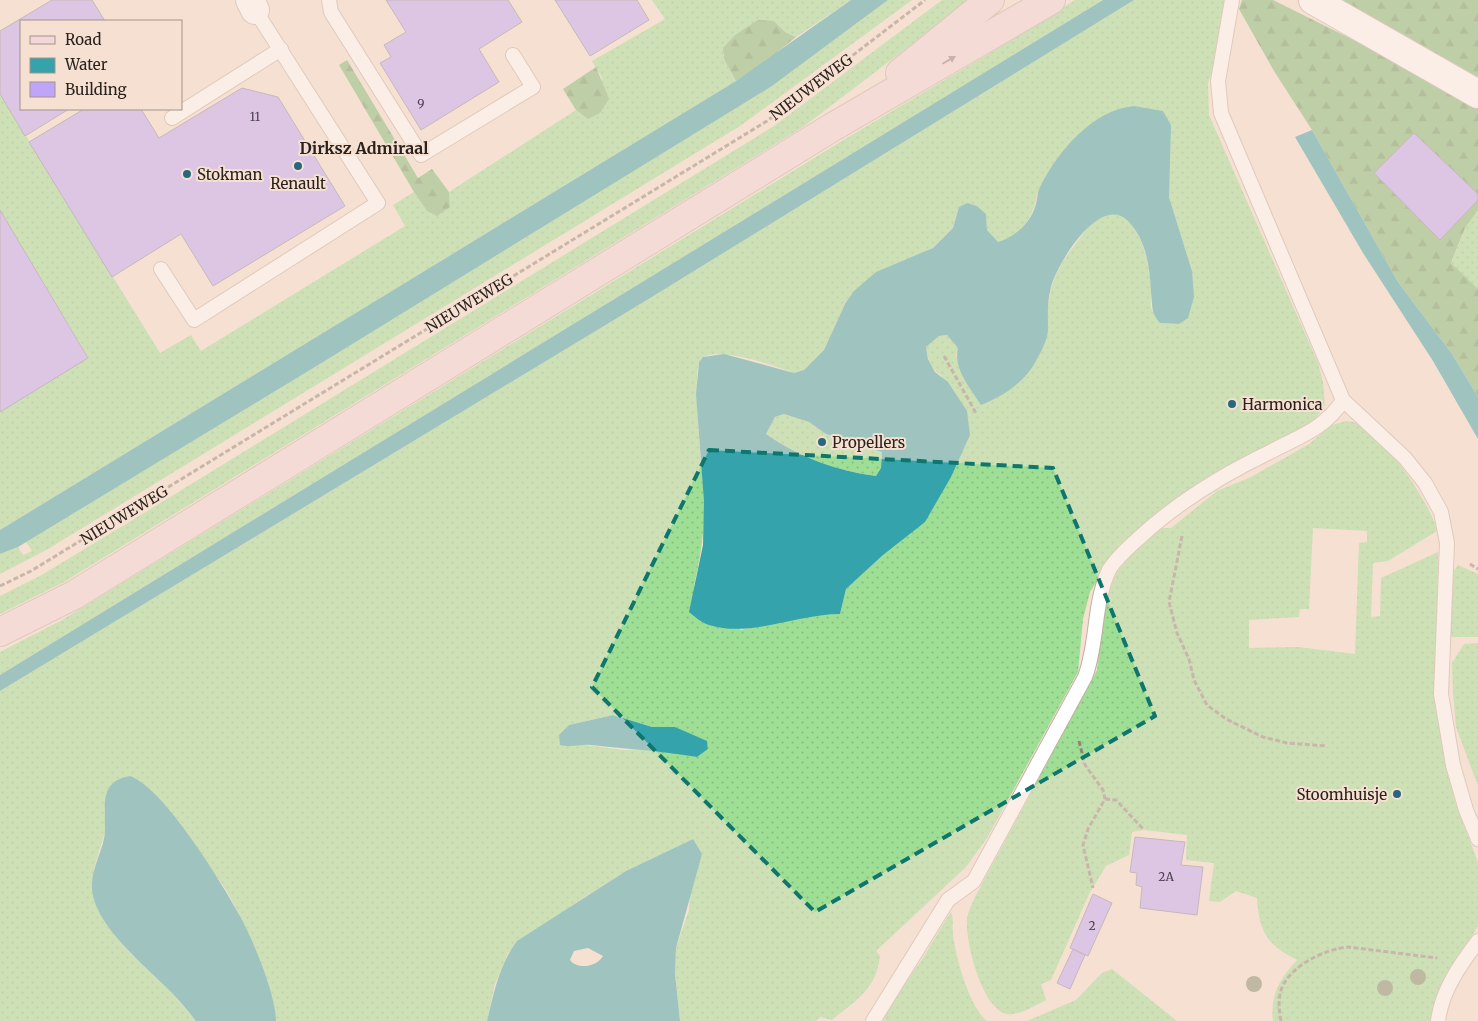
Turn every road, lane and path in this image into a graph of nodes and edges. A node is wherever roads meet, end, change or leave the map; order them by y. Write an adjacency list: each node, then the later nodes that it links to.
1 (329, 0): 9 (lane)
2 (925, 0): 18 (path, NIEUWEWEG)
3 (990, 0): 12 (street)
4 (1051, 0): 12 (street, one-way to 4)
5 (1232, 0): 15 (lane)
6 (1313, 0): 10 (street)
7 (253, 5): 8 (lane)
8 (282, 49): 11 (lane); 13 (lane)
9 (514, 55)
10 (1478, 94)
11 (172, 118)
12 (831, 128): 19 (street)
13 (161, 270)
14 (944, 356): 16 (path)
15 (1343, 400): 17 (lane); 24 (lane)
16 (977, 415)
17 (1196, 492): 20 (lane); 21 (path)
18 (0, 586)
19 (0, 632)
20 (1073, 698): 22 (path); 28 (lane)
21 (1327, 746)
22 (1105, 799): 23 (path); 25 (path)
23 (1144, 830)
24 (1478, 839)
25 (1092, 888)
26 (1478, 941): 27 (lane)
27 (1462, 961): 29 (path); 30 (lane)
28 (873, 1021)
29 (1281, 1021)
30 (1438, 1021)

